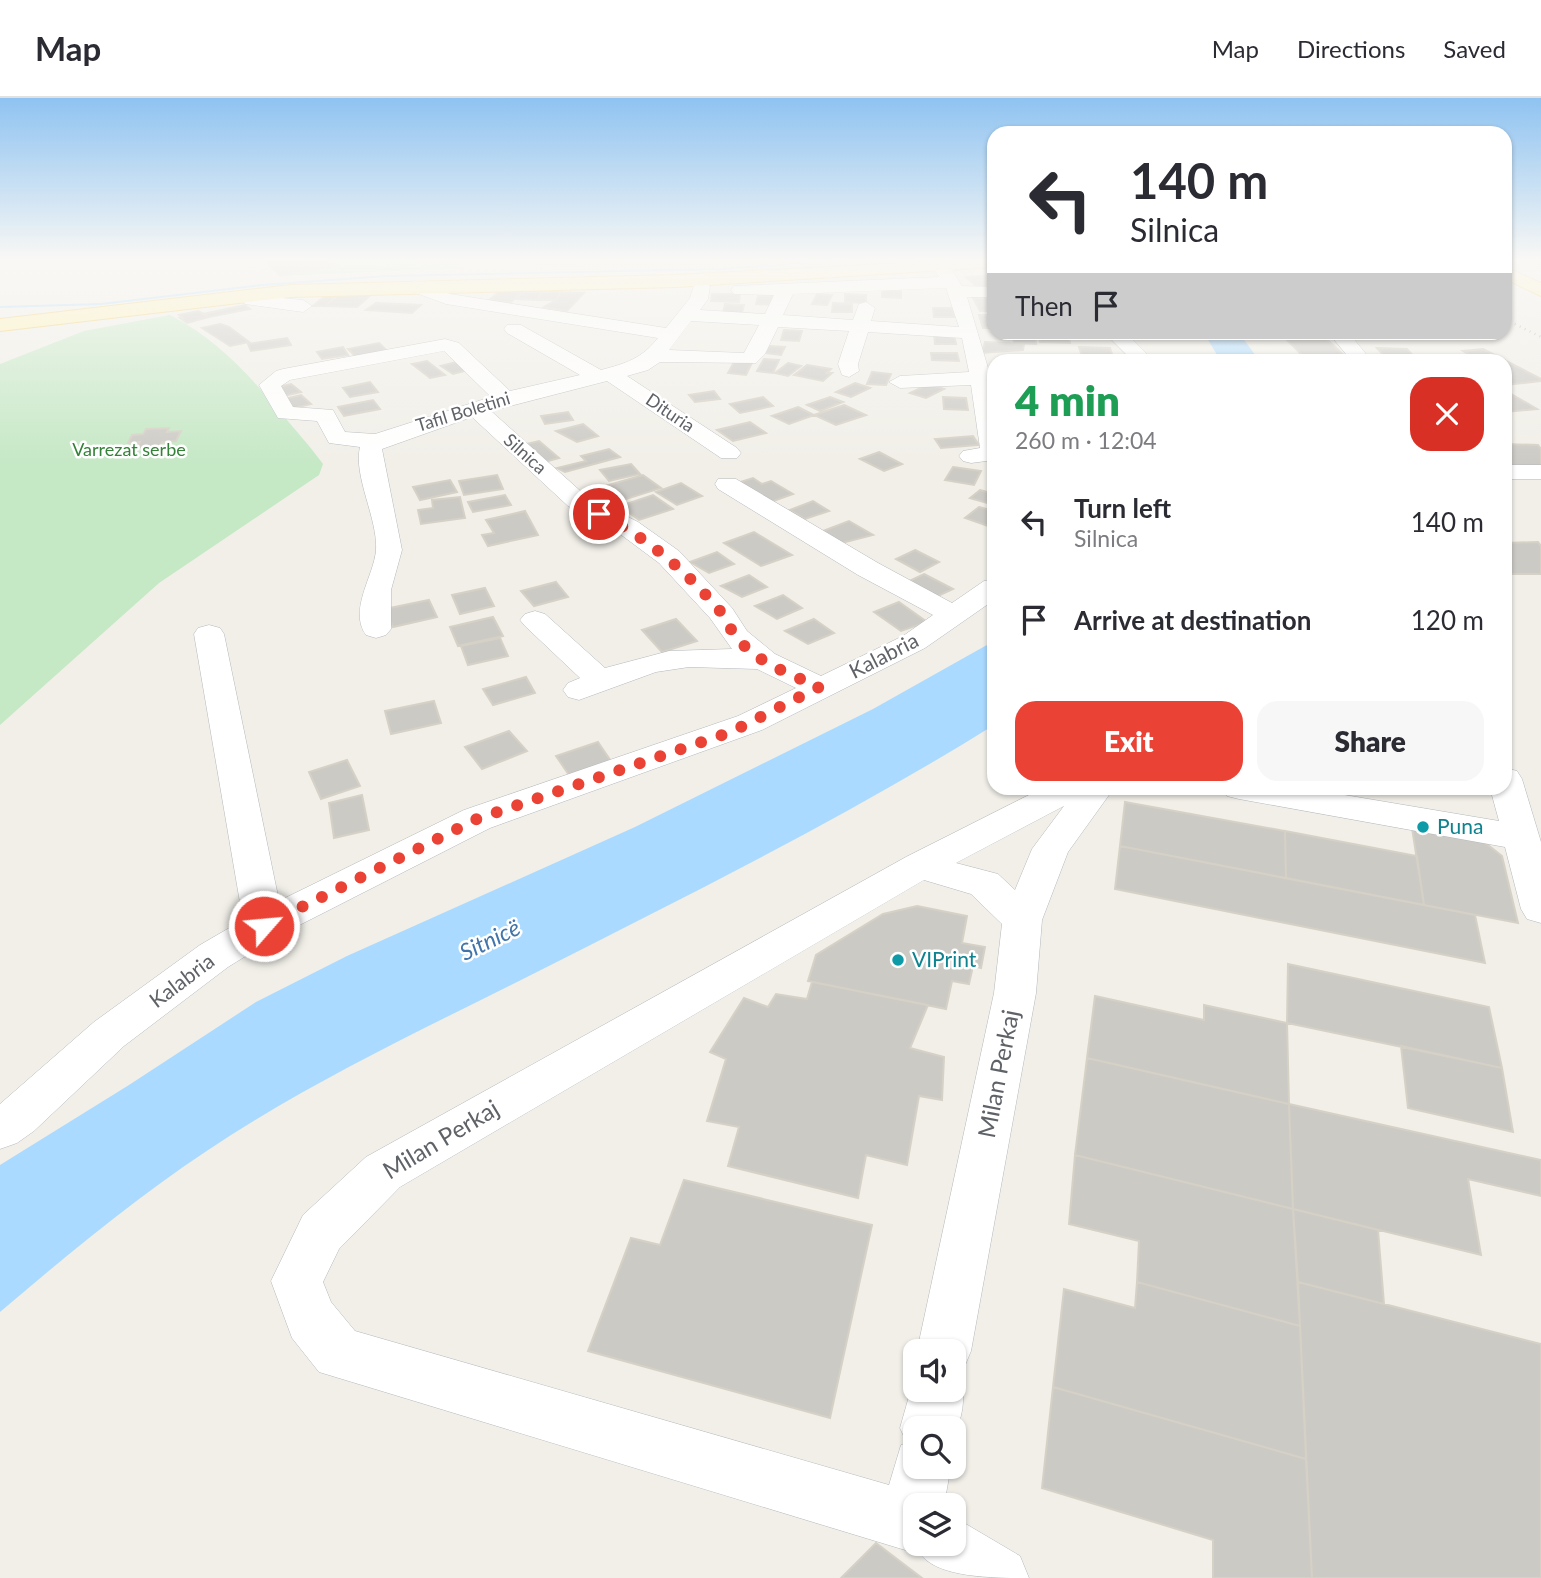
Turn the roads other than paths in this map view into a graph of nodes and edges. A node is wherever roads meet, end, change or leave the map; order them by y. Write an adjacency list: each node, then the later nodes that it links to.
1 (49, 327): 11 (main road)
2 (626, 327): 10 (street)
3 (676, 327): 10 (street, Tafil Boletini)
4 (768, 327): 16 (street)
5 (845, 327): 7 (street)
6 (967, 327): 9 (street)
7 (859, 328): 9 (street); 17 (street)
8 (514, 329): 18 (street, Dituria)
9 (969, 333): 19 (street)
10 (670, 334): 16 (street, Tafil Boletini)
11 (0, 339)
12 (1122, 340): 14 (street)
13 (1344, 340): 15 (street)
14 (1137, 354)
15 (1356, 354)
16 (653, 356): 18 (street, Tafil Boletini)
17 (849, 371)
18 (605, 376): 21 (street, Tafil Boletini); 25 (street, Dituria)
19 (981, 378): 20 (street); 23 (street)
20 (900, 382)
21 (506, 399): 22 (street, Tafil Boletini); 24 (street)
22 (475, 408): 24 (street, Tafil Boletini); 36 (street, Silnica)
23 (987, 419)
24 (376, 441): 34 (street)
25 (729, 453)
26 (987, 454): 27 (street)
27 (971, 456)
28 (1512, 472): 29 (street)
29 (1541, 472)
30 (727, 484): 32 (street)
31 (987, 592): 32 (street, Kalabria)
32 (954, 615): 37 (street, Kalabria)
33 (535, 620): 36 (street, Silnica)
34 (376, 629)
35 (209, 634): 46 (street)
36 (764, 661): 37 (street, Silnica)
37 (819, 687): 46 (street, Kalabria)
38 (1056, 795): 43 (street, Milan Perkaj)
39 (1091, 795): 45 (street, Milan Perkaj)
40 (1279, 795): 42 (street)
41 (1509, 795): 42 (street)
42 (1520, 837): 44 (street)
43 (919, 866): 45 (street); 49 (street, Milan Perkaj)
44 (1541, 909)
45 (1022, 920): 48 (street, Milan Perkaj)
46 (264, 926): 47 (street, Kalabria)
47 (0, 1129)
48 (946, 1339)
49 (903, 1508)
50 (966, 1550): 51 (street, Milan Perkaj)
51 (998, 1578)

